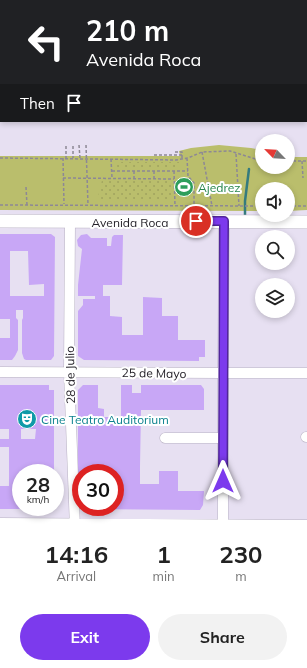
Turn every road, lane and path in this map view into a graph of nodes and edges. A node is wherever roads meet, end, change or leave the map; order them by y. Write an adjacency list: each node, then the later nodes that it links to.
1 (80, 145): 13 (path)
2 (86, 145): 14 (path)
3 (66, 146): 11 (path)
4 (72, 146): 12 (path)
5 (175, 152): 9 (path)
6 (202, 152): 7 (path); 15 (path); 41 (path)
7 (236, 153): 18 (path); 42 (path)
8 (154, 155): 9 (path)
9 (182, 155): 17 (path)
10 (0, 158): 11 (path)
11 (64, 158): 12 (path); 27 (path)
12 (72, 158): 13 (path)
13 (80, 158): 14 (path)
14 (87, 158): 16 (path); 28 (path)
15 (187, 158): 17 (path); 26 (path)
16 (112, 159): 17 (path); 22 (path)
17 (182, 159)
18 (255, 159)
19 (295, 161): 20 (path)
20 (302, 161): 21 (path); 32 (path)
21 (307, 161)
22 (112, 171): 23 (path); 29 (path)
23 (134, 171): 24 (path); 30 (path)
24 (154, 171): 25 (path); 31 (path)
25 (174, 171): 26 (path); 33 (path)
26 (188, 171): 40 (path)
27 (64, 178): 28 (path); 37 (path)
28 (87, 178): 29 (path); 38 (path)
29 (112, 178): 30 (path)
30 (134, 178): 31 (path)
31 (154, 178): 33 (path)
32 (303, 178)
33 (174, 179): 39 (path)
34 (26, 187): 36 (path)
35 (0, 205): 36 (path)
36 (27, 205): 37 (path)
37 (64, 205): 38 (path)
38 (88, 205): 39 (path)
39 (175, 206): 40 (path)
40 (194, 206): 41 (path)
41 (212, 206): 42 (path)
42 (239, 206): 43 (path)
43 (255, 206)
44 (295, 206): 45 (path)
45 (307, 206)
46 (0, 221): 48 (main road, Avenida Roca)
47 (224, 221): 48 (main road, Avenida Roca); 49 (main road, Avenida Roca); 52 (street)
48 (70, 222): 51 (street, 28 de Julio)
49 (307, 222)
50 (0, 372): 51 (street, 25 de Mayo)
51 (69, 372): 52 (street, 25 de Mayo); 58 (street, 28 de Julio)
52 (223, 373): 53 (street, 25 de Mayo); 55 (street)
53 (307, 373)
54 (165, 438): 55 (street)
55 (223, 438): 59 (street)
56 (0, 523): 58 (street)
57 (307, 525): 59 (street)
58 (75, 526): 59 (street)
59 (223, 526)

